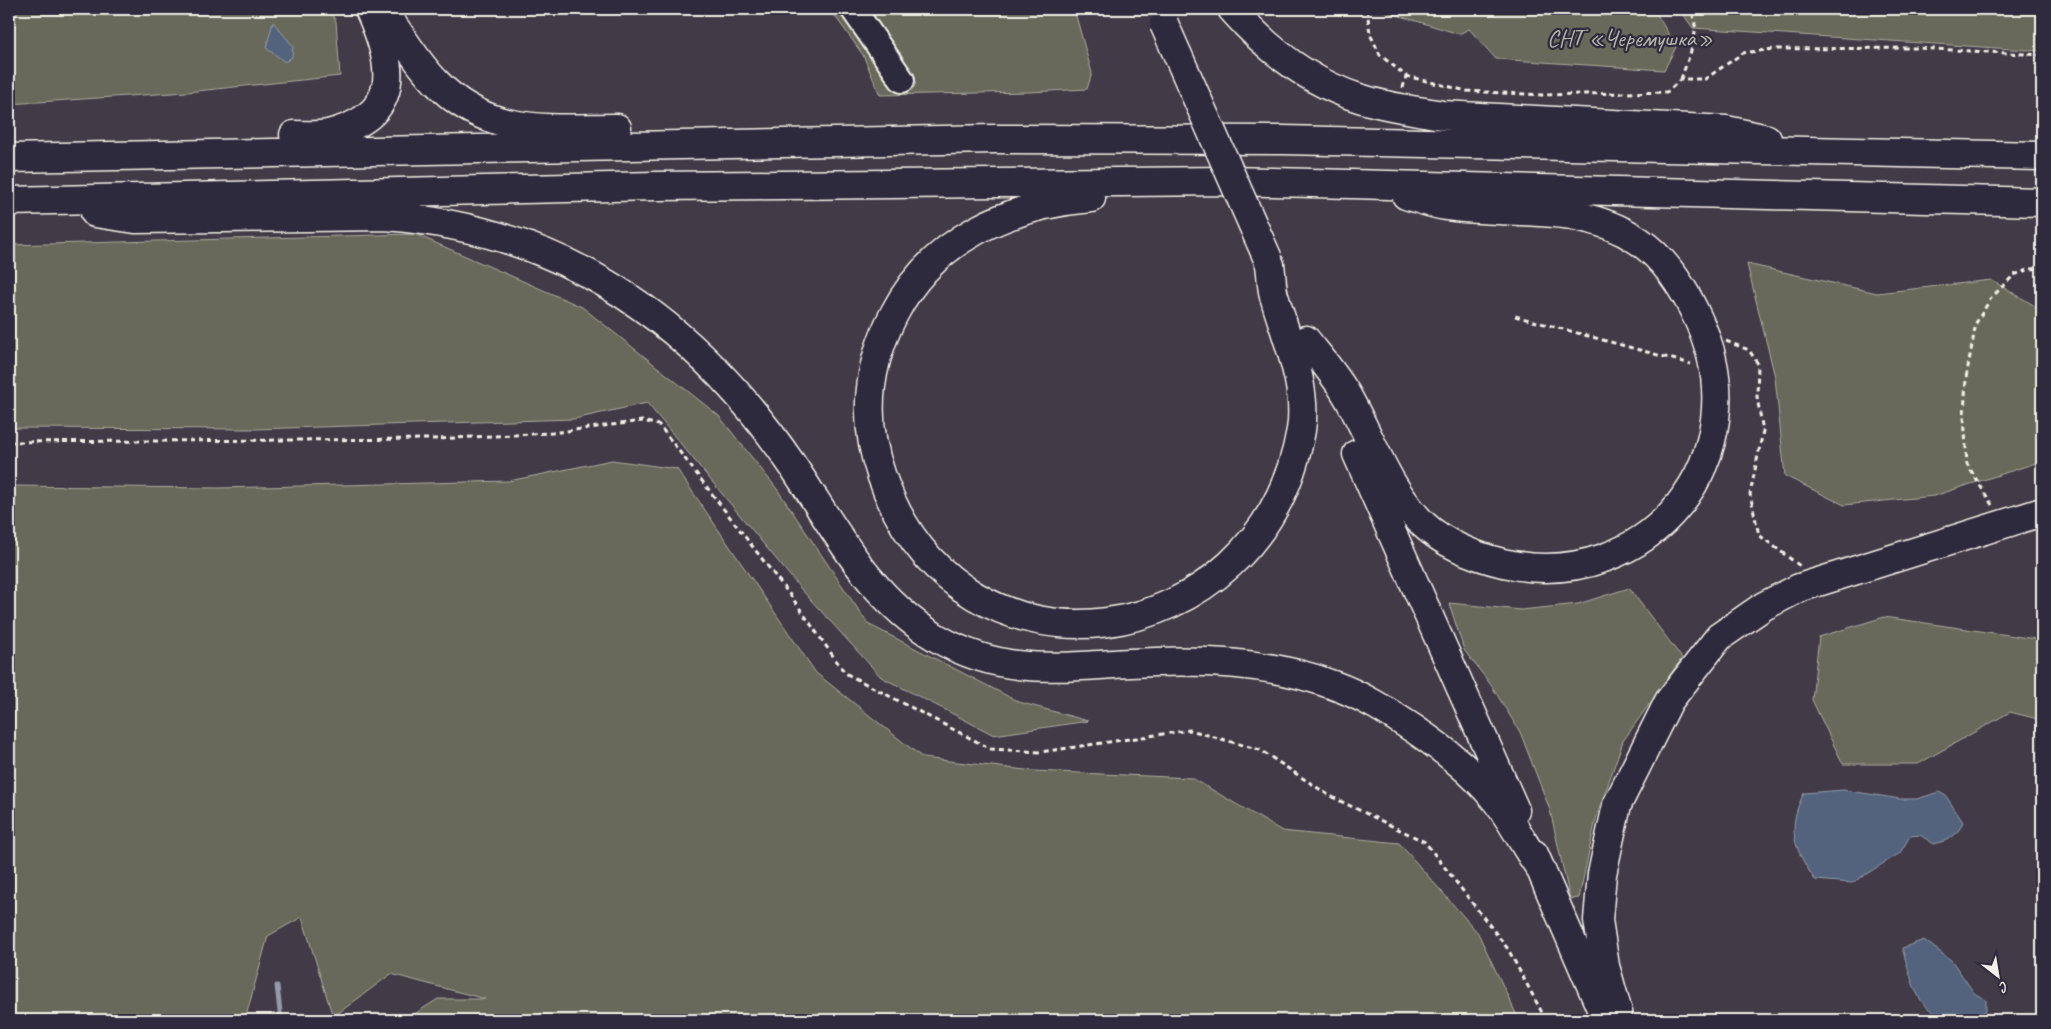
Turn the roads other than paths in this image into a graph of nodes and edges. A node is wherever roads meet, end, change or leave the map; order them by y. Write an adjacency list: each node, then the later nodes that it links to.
1 (369, 9): 10 (main road)
2 (381, 9): 7 (main road)
3 (853, 9): 6 (lane)
4 (1232, 9): 8 (main road)
5 (1161, 16): 15 (main road, bridge)
6 (902, 80)
7 (873, 142): 8 (main road); 10 (main road)
8 (1832, 152): 9 (main road)
9 (2042, 156)
10 (9, 157)
11 (1231, 181): 12 (main road); 13 (main road); 15 (main road)
12 (1373, 185): 14 (main road); 16 (main road)
13 (14, 202): 18 (main road)
14 (2042, 202)
15 (1269, 262): 16 (main road)
16 (1306, 340): 18 (main road)
17 (2042, 512): 20 (main road)
18 (1541, 869): 19 (main road)
19 (1606, 1020)
20 (1621, 1020)

